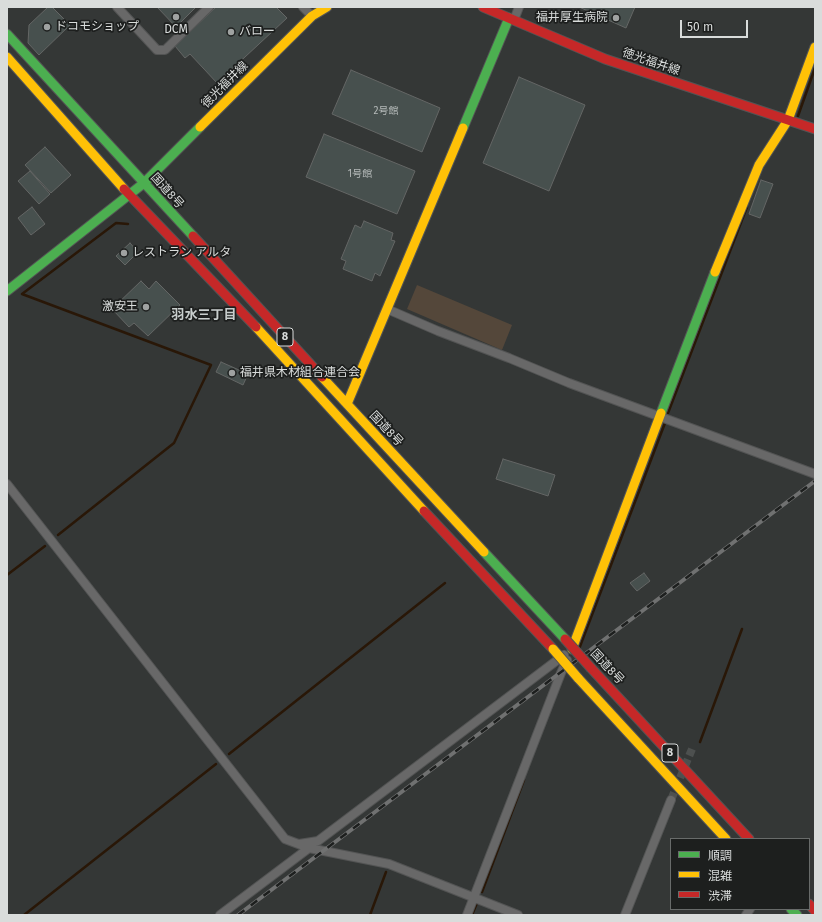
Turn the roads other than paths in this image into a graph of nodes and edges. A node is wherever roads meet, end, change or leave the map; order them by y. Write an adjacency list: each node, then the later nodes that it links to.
1 (118, 7): 2 (street)
2 (209, 7)
3 (303, 7): 7 (street)
4 (327, 7): 7 (main road, 徳光福井線)
5 (483, 7): 8 (main road, 徳光福井線)
6 (519, 7): 8 (street)
7 (312, 16): 14 (main road, 徳光福井線)
8 (512, 19): 12 (main road, 徳光福井線); 17 (main road)
9 (7, 34): 14 (main road, 国道8号 / 8)
10 (815, 47): 12 (main road)
11 (7, 57): 15 (main road, 8)
12 (788, 120): 13 (main road, 徳光福井線); 19 (main road)
13 (815, 129)
14 (144, 183): 15 (main road, 徳光福井線); 18 (main road, 国道8号 / 8)
15 (130, 195): 16 (main road, 徳光福井線); 24 (main road, 8, bridge)
16 (7, 291)
17 (387, 309): 18 (main road); 19 (street)
18 (347, 404): 25 (main road, 国道8号 / 8, bridge)
19 (660, 417): 20 (street); 22 (main road)
20 (815, 474)
21 (7, 484): 26 (street)
22 (572, 649): 26 (street); 28 (street)
23 (671, 800): 32 (street)
24 (725, 838)
25 (748, 838)
26 (299, 844): 27 (street)
27 (308, 848): 28 (street); 29 (street)
28 (475, 897): 30 (street); 31 (street)
29 (220, 915)
30 (467, 915)
31 (518, 915)
32 (626, 915)

